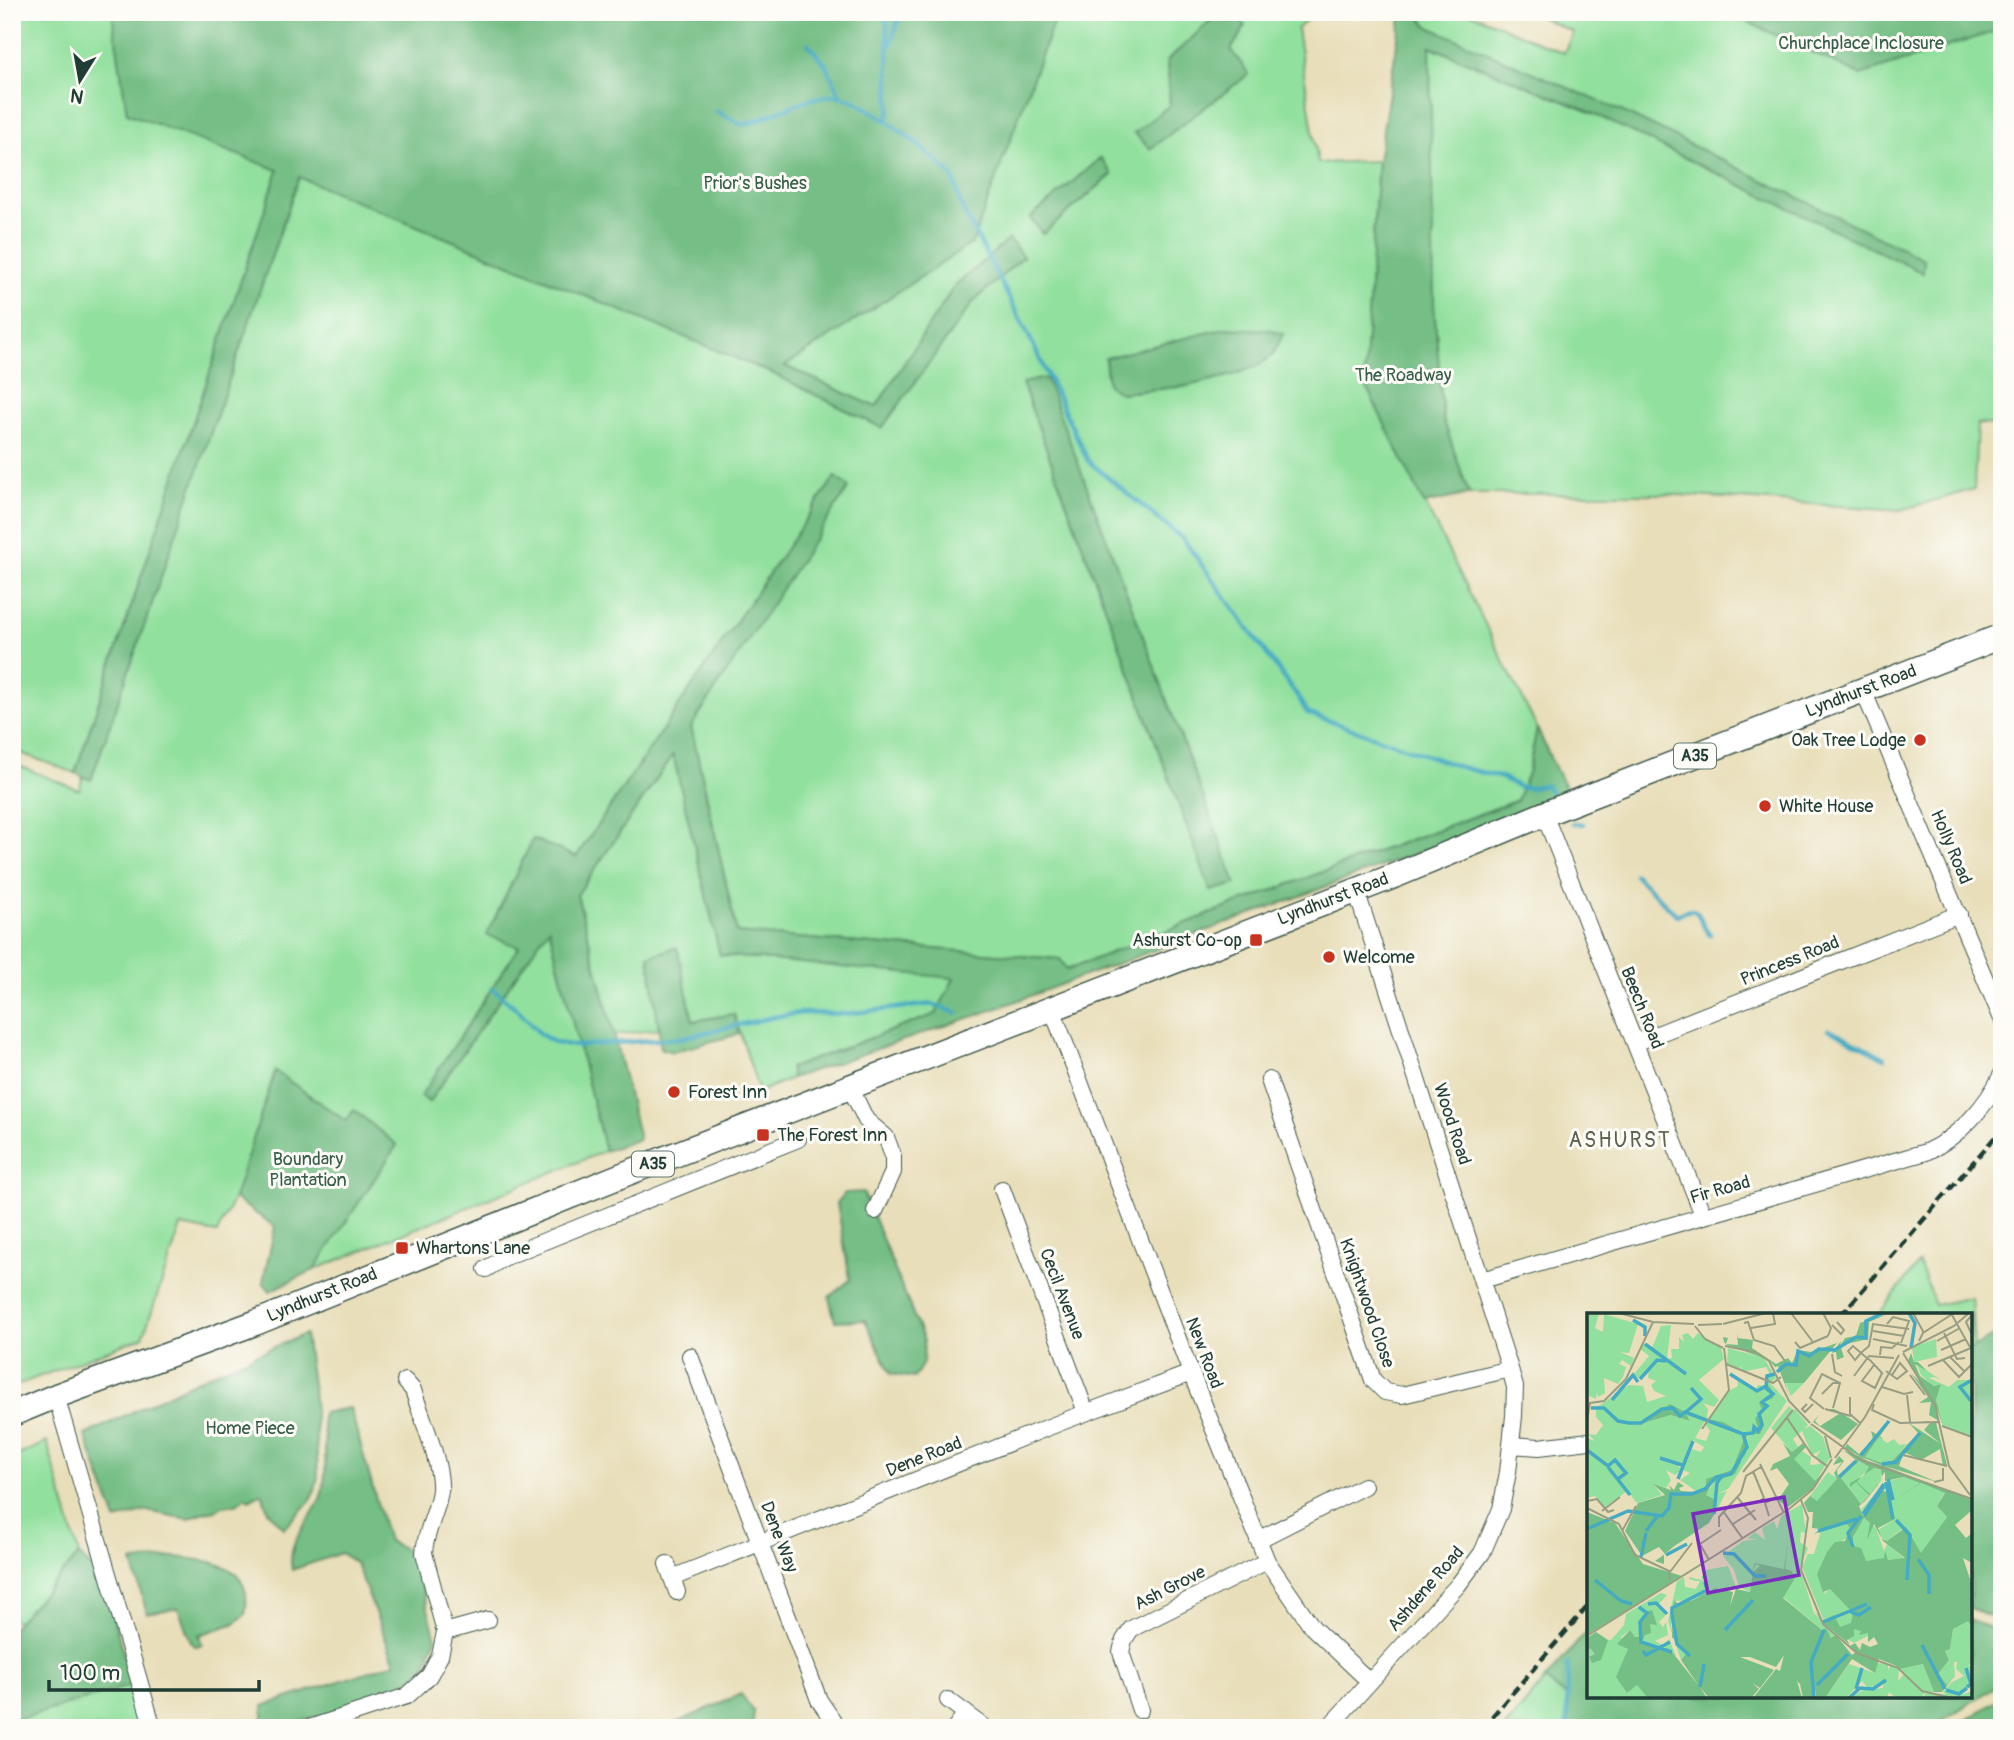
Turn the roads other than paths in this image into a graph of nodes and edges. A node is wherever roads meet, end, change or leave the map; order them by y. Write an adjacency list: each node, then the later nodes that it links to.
1 (2002, 636): 2 (main road, Lyndhurst Road / A35)
2 (1864, 690): 3 (main road, Lyndhurst Road / A35); 5 (street, Holly Road)
3 (1544, 814): 4 (main road, Lyndhurst Road / A35); 8 (street, Beech Road)
4 (1356, 890): 6 (main road, Lyndhurst Road / A35); 19 (street, Wood Road)
5 (1959, 914): 7 (street, Holly Road); 8 (street, Princess Road)
6 (1052, 1009): 11 (main road, Lyndhurst Road / A35); 22 (street, New Road)
7 (2002, 1019)
8 (1635, 1044): 17 (street, Beech Road)
9 (2002, 1074): 17 (street, Fir Road)
10 (1269, 1080): 21 (street, Knightwood Close)
11 (850, 1087): 13 (main road, Lyndhurst Road / A35); 16 (street)
12 (798, 1139): 15 (street)
13 (625, 1174): 15 (street); 24 (main road, Lyndhurst Road / A35)
14 (1002, 1189): 25 (street, Cecil Avenue)
15 (637, 1204): 18 (street)
16 (875, 1210)
17 (1703, 1215): 19 (street, Fir Road)
18 (485, 1269)
19 (1482, 1280): 21 (street, Wood Road)
20 (690, 1356): 31 (street, Dene Way)
21 (1510, 1369): 28 (street, Ashdene Road)
22 (1191, 1373): 25 (street, Dene Road); 30 (street, New Road)
23 (404, 1381): 35 (street)
24 (56, 1396): 26 (main road, A35); 41 (street)
25 (1086, 1412): 31 (street, Dene Road)
26 (12, 1414)
27 (1587, 1441): 28 (street)
28 (1512, 1445): 36 (street, Ashdene Road)
29 (1364, 1486): 30 (street)
30 (1258, 1540): 32 (street, New Road)
31 (761, 1542): 33 (street, Dene Road); 43 (street, Dene Way)
32 (1266, 1561): 36 (street, New Road); 38 (street, Ash Grove)
33 (672, 1578)
34 (488, 1620): 35 (street)
35 (445, 1632): 42 (street)
36 (1370, 1682): 45 (street, Ashdene Road)
37 (948, 1700): 39 (street)
38 (1140, 1710)
39 (966, 1713): 40 (street); 44 (street)
40 (983, 1726)
41 (153, 1728)
42 (309, 1728)
43 (838, 1728)
44 (955, 1728)
45 (1328, 1728)

